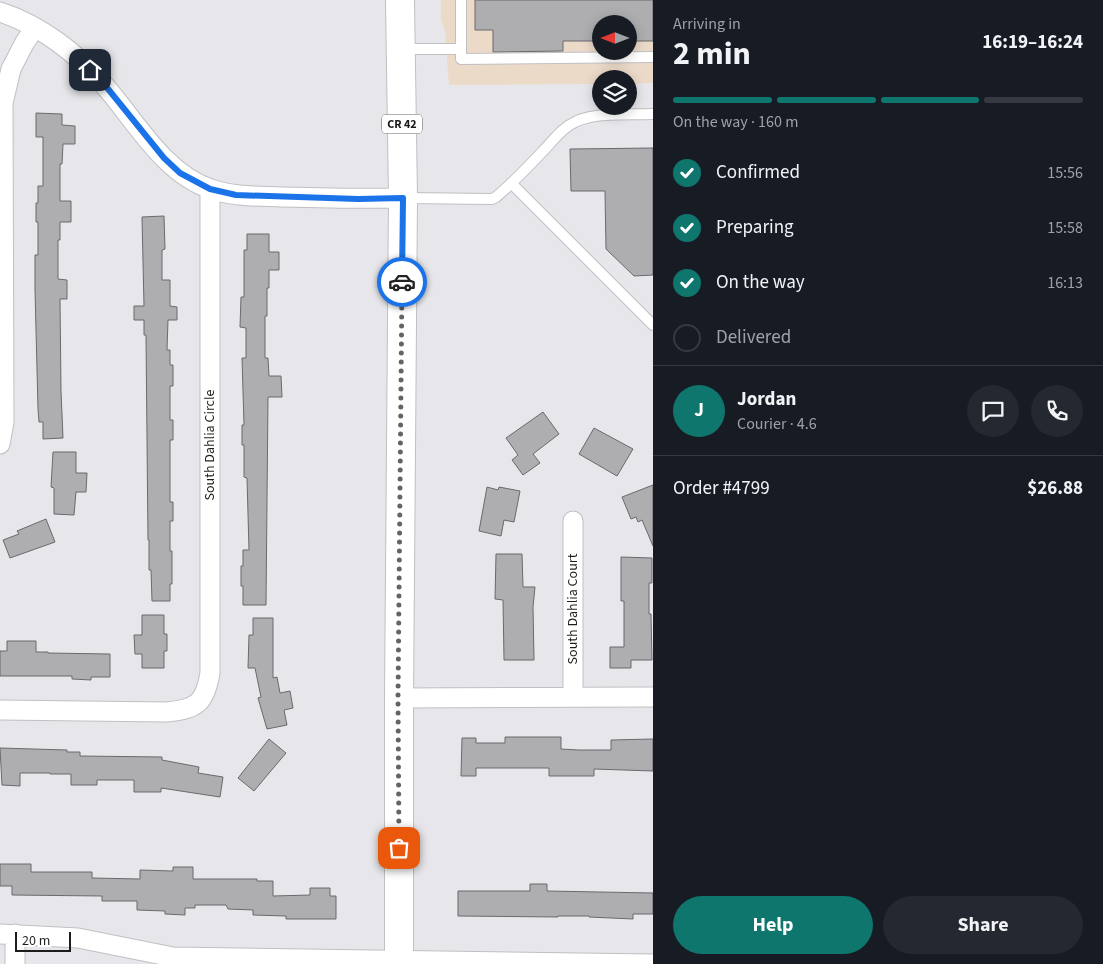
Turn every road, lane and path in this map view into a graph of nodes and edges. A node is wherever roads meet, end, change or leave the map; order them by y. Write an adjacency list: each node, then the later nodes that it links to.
1 (400, 0): 5 (main road, CR 42)
2 (461, 0): 6 (lane)
3 (0, 12): 4 (street)
4 (35, 28): 10 (street); 13 (street)
5 (401, 49): 6 (lane); 11 (main road, CR 42)
6 (461, 49): 7 (lane)
7 (653, 57)
8 (653, 114): 9 (lane)
9 (511, 183): 11 (lane); 12 (lane)
10 (210, 189): 11 (street); 18 (street, South Dahlia Circle)
11 (403, 198): 17 (main road, CR 42)
12 (653, 325)
13 (0, 444)
14 (573, 521): 15 (street, South Dahlia Court)
15 (573, 697): 16 (street); 17 (street)
16 (653, 697)
17 (398, 698): 21 (main road, CR 42)
18 (0, 710)
19 (8, 934): 20 (street); 22 (street)
20 (227, 961): 21 (street)
21 (399, 962): 23 (street)
22 (15, 964)
23 (577, 964): 24 (street)
24 (653, 964)

